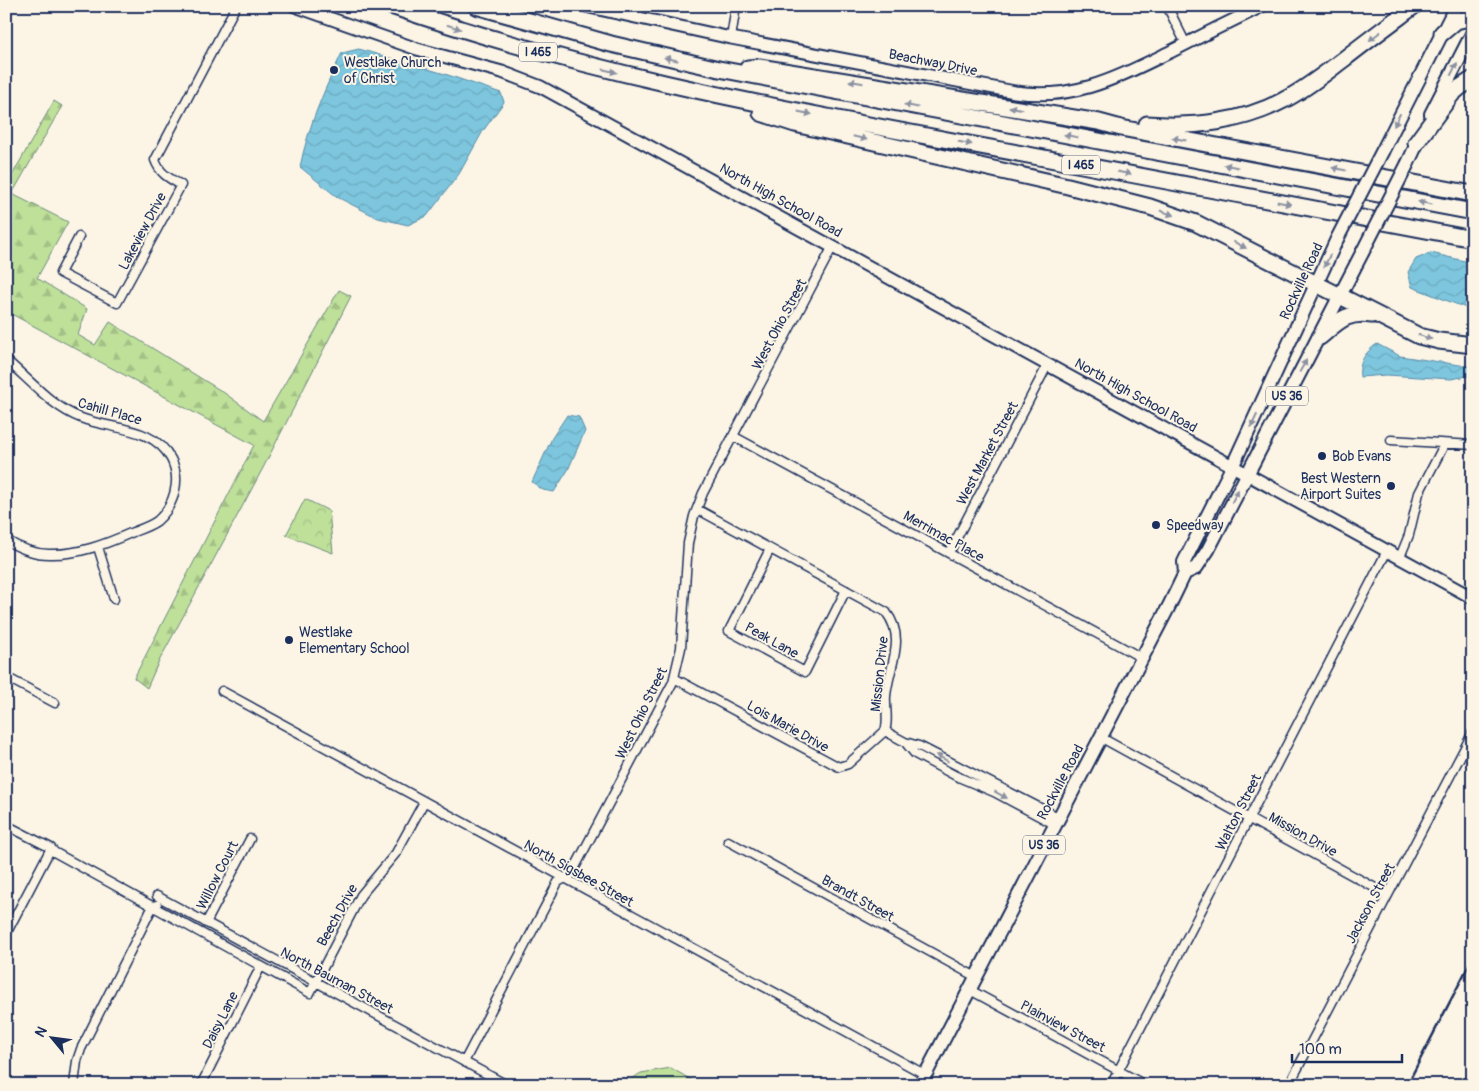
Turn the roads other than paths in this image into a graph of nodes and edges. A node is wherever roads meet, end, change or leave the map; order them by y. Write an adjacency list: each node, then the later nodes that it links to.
1 (236, 6): 25 (street, Lakeview Drive)
2 (295, 6): 27 (street, North High School Road)
3 (391, 6): 20 (highway, I 465, one-way to 20)
4 (476, 6): 18 (highway, I 465, one-way to 4)
5 (585, 6): 13 (street, Beachway Drive)
6 (641, 6): 13 (street)
7 (736, 6): 16 (street)
8 (1167, 6): 17 (street)
9 (1262, 6): 17 (street, Beachway Drive)
10 (1414, 6): 21 (highway, one-way to 21)
11 (1456, 6): 14 (main road, Rockville Road)
12 (1473, 17): 14 (highway)
13 (635, 18): 16 (street, Beachway Drive)
14 (1442, 32): 28 (main road, Rockville Road / US 36, one-way to 28, bridge)
15 (1473, 32): 22 (main road, Rockville Road, one-way to 15)
16 (731, 38): 17 (street, Beachway Drive)
17 (1186, 44)
18 (719, 69): 21 (highway, one-way to 18); 24 (highway, I 465, one-way to 18)
19 (1473, 79): 22 (highway)
20 (688, 90): 26 (highway, I 465, one-way to 26); 28 (highway, one-way to 28)
21 (1099, 122): 23 (highway, one-way to 21)
22 (1416, 143): 29 (main road, Rockville Road, bridge)
23 (1473, 194)
24 (1473, 212)
25 (79, 237)
26 (1473, 239)
27 (833, 246): 34 (street, North High School Road); 35 (street, West Ohio Street)
28 (1316, 283): 29 (highway); 39 (main road, Rockville Road / US 36, one-way to 39)
29 (1340, 296): 30 (highway); 31 (main road, Rockville Road)
30 (1381, 316): 31 (highway, US 36); 32 (highway, US 36, one-way to 32)
31 (1320, 337): 40 (main road, Rockville Road / US 36, one-way to 31)
32 (1473, 345)
33 (6, 360): 43 (street, Cahill Place)
34 (1048, 364): 39 (street, North High School Road); 46 (street, West Market Street)
35 (734, 436): 41 (street, West Ohio Street); 46 (street, Merrimac Place)
36 (1391, 440): 37 (street)
37 (1444, 445): 38 (street); 47 (street)
38 (1473, 446)
39 (1233, 465): 40 (street, North High School Road); 48 (main road, Rockville Road / US 36)
40 (1247, 473): 45 (street, North High School Road); 48 (main road, Rockville Road / US 36, one-way to 40)
41 (697, 509): 44 (street, Mission Drive); 54 (street, West Ohio Street)
42 (6, 540): 43 (street, Cahill Place)
43 (98, 547): 51 (street)
44 (770, 549): 49 (street, Mission Drive); 49 (street, Peak Lane)
45 (1387, 551): 47 (street, North High School Road); 61 (street, Walton Street)
46 (949, 553): 52 (street, Merrimac Place)
47 (1400, 558): 50 (street, North High School Road)
48 (1185, 573): 52 (main road, Rockville Road / US 36)
49 (846, 590): 57 (street, Mission Drive)
50 (1473, 598)
51 (114, 599)
52 (1142, 658): 59 (main road, Rockville Road / US 36)
53 (6, 677): 56 (street)
54 (674, 678): 57 (street, Lois Marie Drive); 67 (street, West Ohio Street)
55 (222, 691): 60 (street, North Sigsbee Street)
56 (56, 703)
57 (885, 731): 62 (street, Mission Drive)
58 (1473, 732): 68 (street, Jackson Street)
59 (1100, 737): 61 (street, Mission Drive); 62 (main road, Rockville Road / US 36)
60 (424, 802): 67 (street, North Sigsbee Street); 76 (street, Beech Drive)
61 (1249, 818): 68 (street, Mission Drive); 80 (street, Walton Street)
62 (1056, 821): 75 (main road, Rockville Road / US 36)
63 (6, 825): 66 (street, North Bauman Street)
64 (250, 839): 72 (street, Willow Court)
65 (728, 841): 75 (street, Brandt Street)
66 (51, 848): 71 (street, North Bauman Street); 73 (street)
67 (565, 879): 79 (street, West Ohio Street); 81 (street, North Sigsbee Street)
68 (1388, 895): 87 (street, Jackson Street)
69 (156, 896): 70 (street, North Bauman Street)
70 (169, 902): 71 (street); 72 (street, North Bauman Street)
71 (153, 906): 74 (street, North Bauman Street); 82 (street)
72 (206, 923): 76 (street, North Bauman Street)
73 (6, 934)
74 (261, 966): 78 (street, North Bauman Street); 83 (street, Daisy Lane)
75 (976, 977): 77 (main road, Rockville Road / US 36)
76 (316, 983): 78 (street, Beech Drive); 79 (street, North Bauman Street)
77 (970, 990): 80 (street, Plainview Street); 81 (main road, Rockville Road / US 36)
78 (310, 993)
79 (464, 1062): 84 (street, North Bauman Street)
80 (1118, 1070): 85 (street, Walton Street); 86 (street, Plainview Street)
81 (923, 1080)
82 (74, 1085)
83 (202, 1085)
84 (507, 1085)
85 (1111, 1085)
86 (1145, 1085)
87 (1289, 1085)

